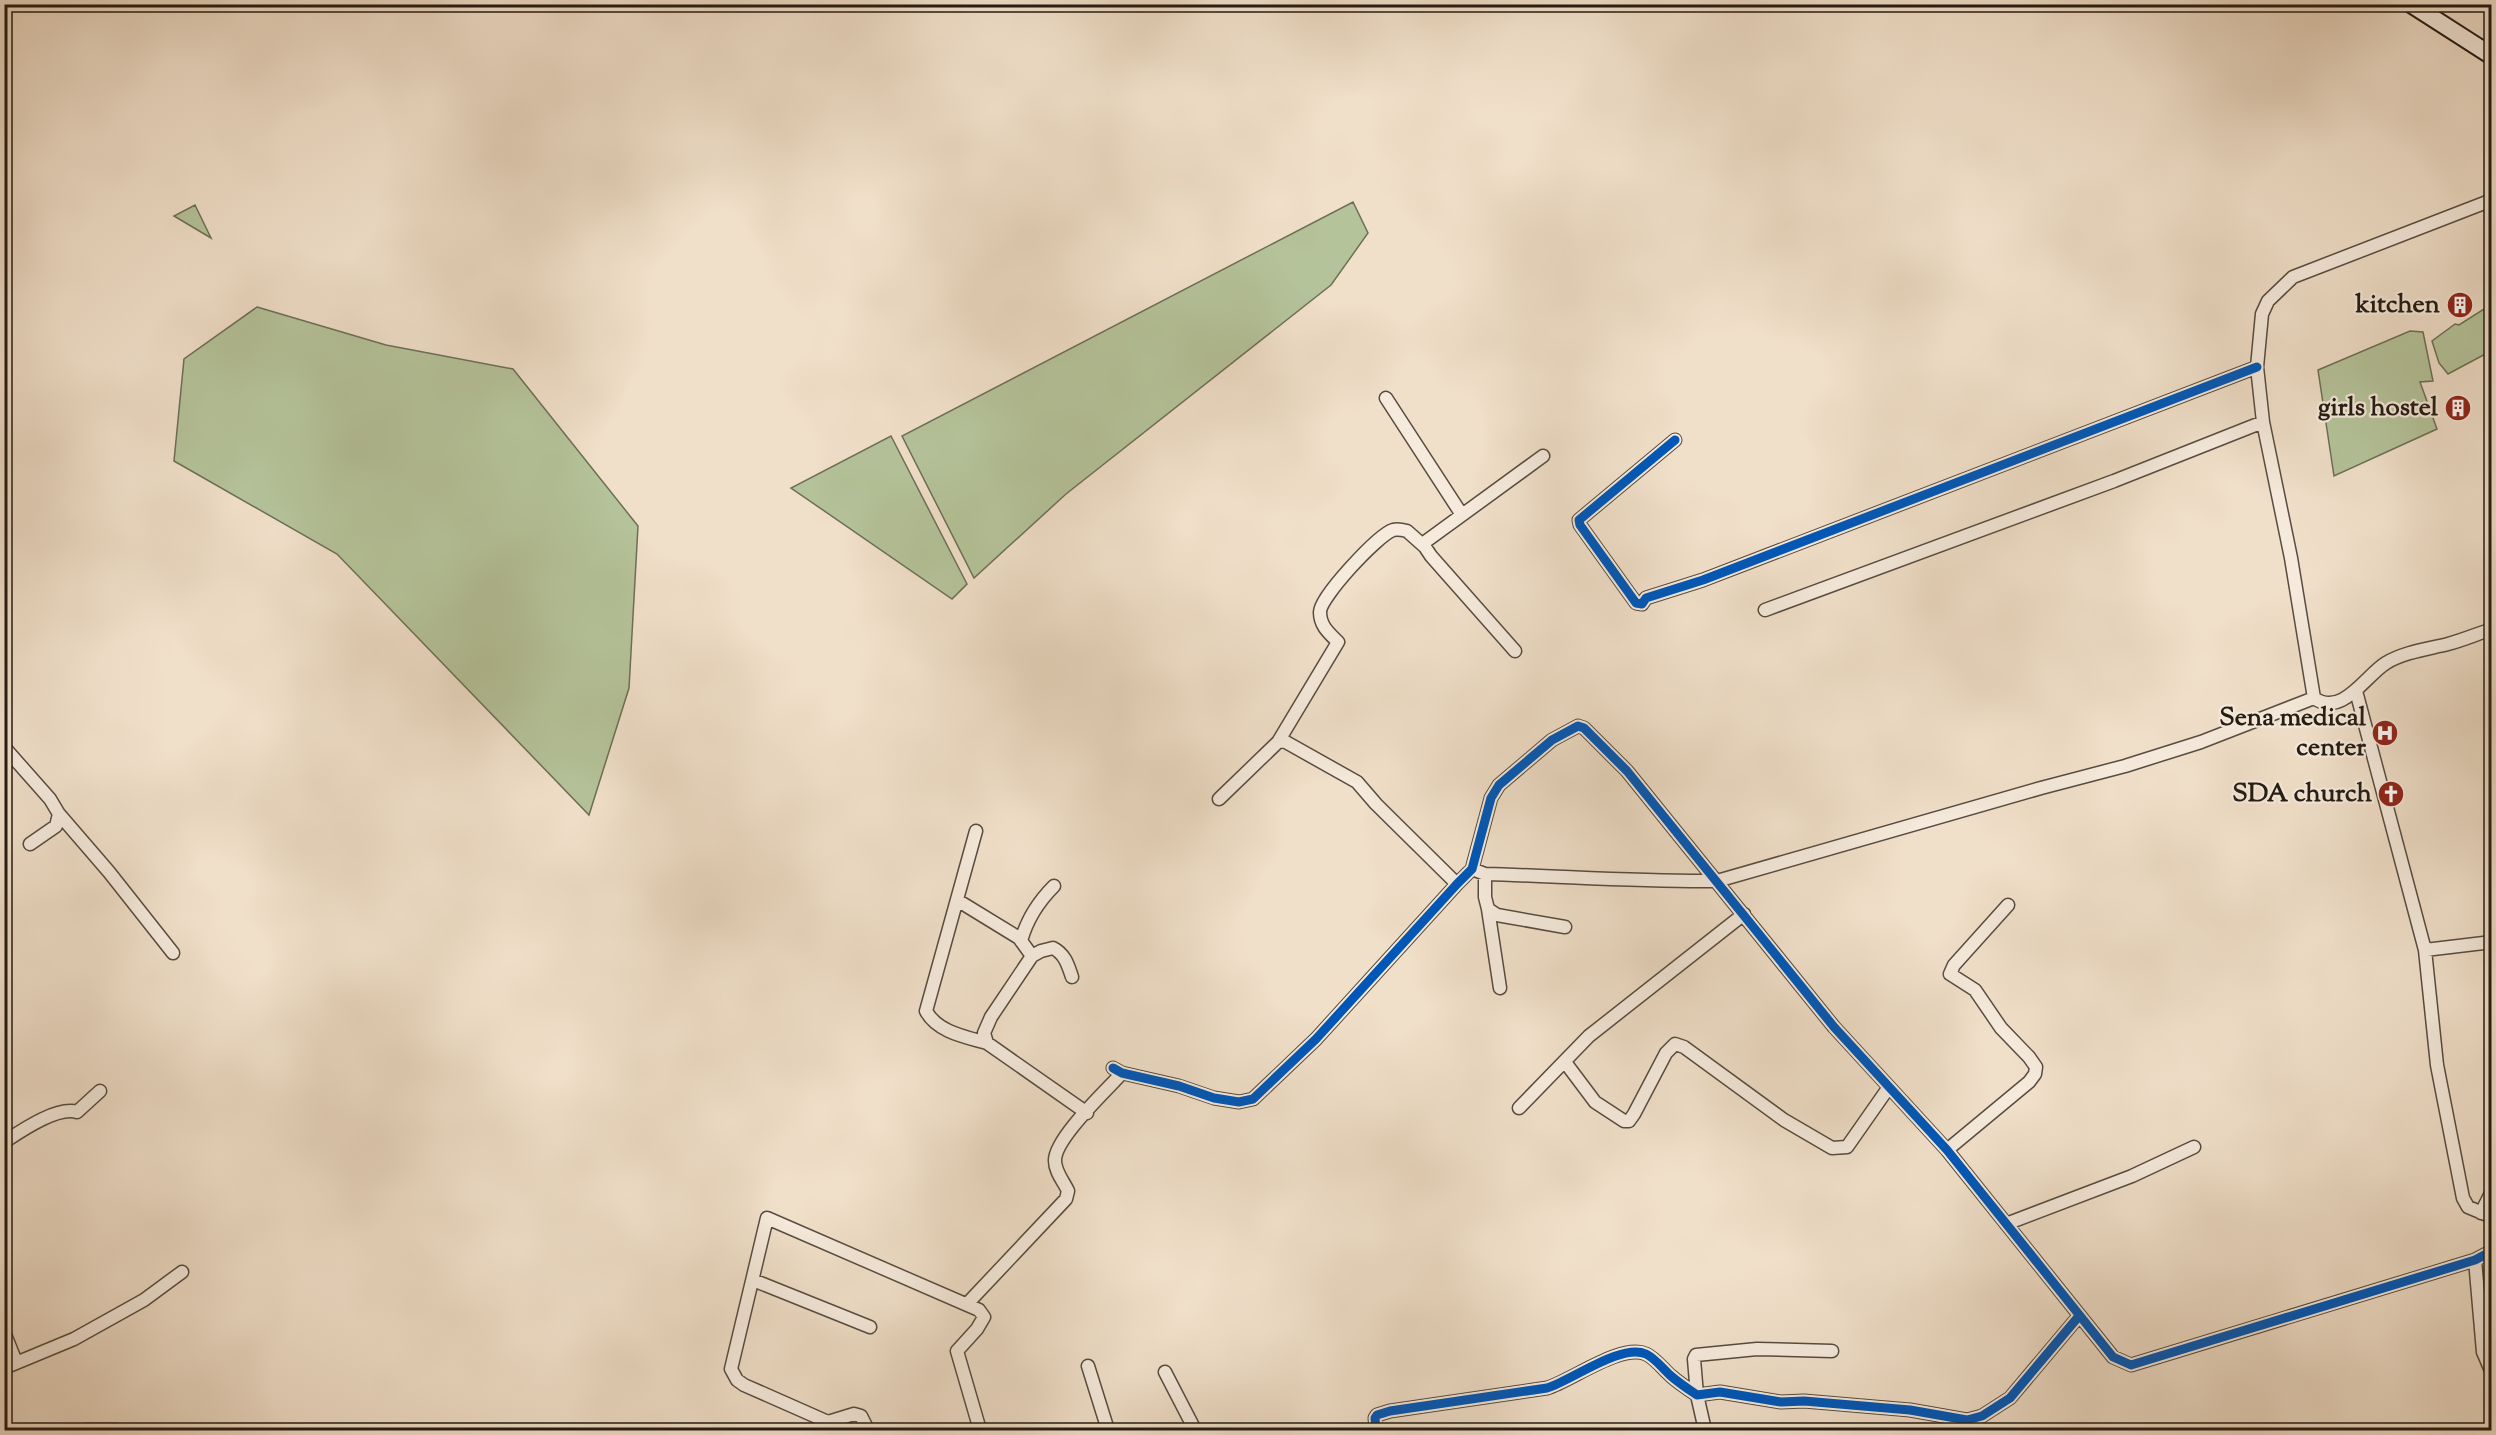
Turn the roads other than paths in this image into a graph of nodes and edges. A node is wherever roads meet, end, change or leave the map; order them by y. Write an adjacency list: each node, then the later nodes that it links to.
1 (2411, 4): 2 (street)
2 (2492, 56)
3 (2492, 200): 4 (street)
4 (2257, 367): 6 (street); 7 (street)
5 (1386, 398): 9 (street)
6 (2263, 422): 11 (street); 15 (street)
7 (1675, 440)
8 (1543, 456): 9 (street)
9 (1462, 515): 10 (street)
10 (1425, 547): 13 (street); 16 (street)
11 (1765, 610)
12 (2492, 629): 14 (street)
13 (1515, 651)
14 (2356, 691): 15 (street); 34 (street)
15 (2314, 698): 24 (street)
16 (1278, 742): 18 (street); 25 (street)
17 (4, 747): 19 (street)
18 (1220, 799)
19 (59, 814): 21 (street); 35 (street)
20 (976, 831): 27 (street)
21 (30, 844)
22 (1472, 869): 23 (street); 24 (street); 25 (street)
23 (1485, 874): 24 (street); 29 (street)
24 (1717, 881): 30 (street)
25 (1457, 884): 44 (street)
26 (1054, 886): 32 (street)
27 (957, 900): 32 (street); 39 (street)
28 (2008, 905): 47 (street)
29 (1488, 909): 31 (street); 38 (street)
30 (1744, 914): 40 (street); 41 (street)
31 (1565, 927)
32 (1022, 941): 36 (street)
33 (2492, 942): 34 (street)
34 (2425, 950): 49 (street)
35 (173, 953)
36 (1032, 956): 37 (street); 39 (street)
37 (1072, 977)
38 (1500, 988)
39 (987, 1043): 44 (street)
40 (1565, 1062): 41 (street); 43 (street)
41 (1889, 1087): 47 (street)
42 (100, 1091): 45 (street)
43 (1519, 1108)
44 (1087, 1113): 55 (street)
45 (4, 1142)
46 (2194, 1147): 50 (street)
47 (1947, 1150): 50 (street)
48 (2492, 1191): 49 (street)
49 (2486, 1215)
50 (2006, 1224): 56 (street)
51 (2492, 1251): 52 (street)
52 (2475, 1260): 56 (street); 64 (street)
53 (182, 1272): 60 (street)
54 (753, 1280): 55 (street); 57 (street); 69 (street)
55 (967, 1304): 70 (street)
56 (2079, 1316): 66 (street)
57 (870, 1328)
58 (4, 1332): 60 (street)
59 (1832, 1351): 65 (street)
60 (16, 1362): 62 (street)
61 (1088, 1366): 71 (street)
62 (4, 1368)
63 (1165, 1372): 72 (street)
64 (2492, 1373)
65 (1697, 1395): 66 (street); 73 (street); 74 (street)
66 (1964, 1425)
67 (85, 1431): 68 (street)
68 (116, 1431)
69 (868, 1431)
70 (980, 1431)
71 (1108, 1431)
72 (1195, 1431)
73 (1376, 1431)
74 (1705, 1431)

